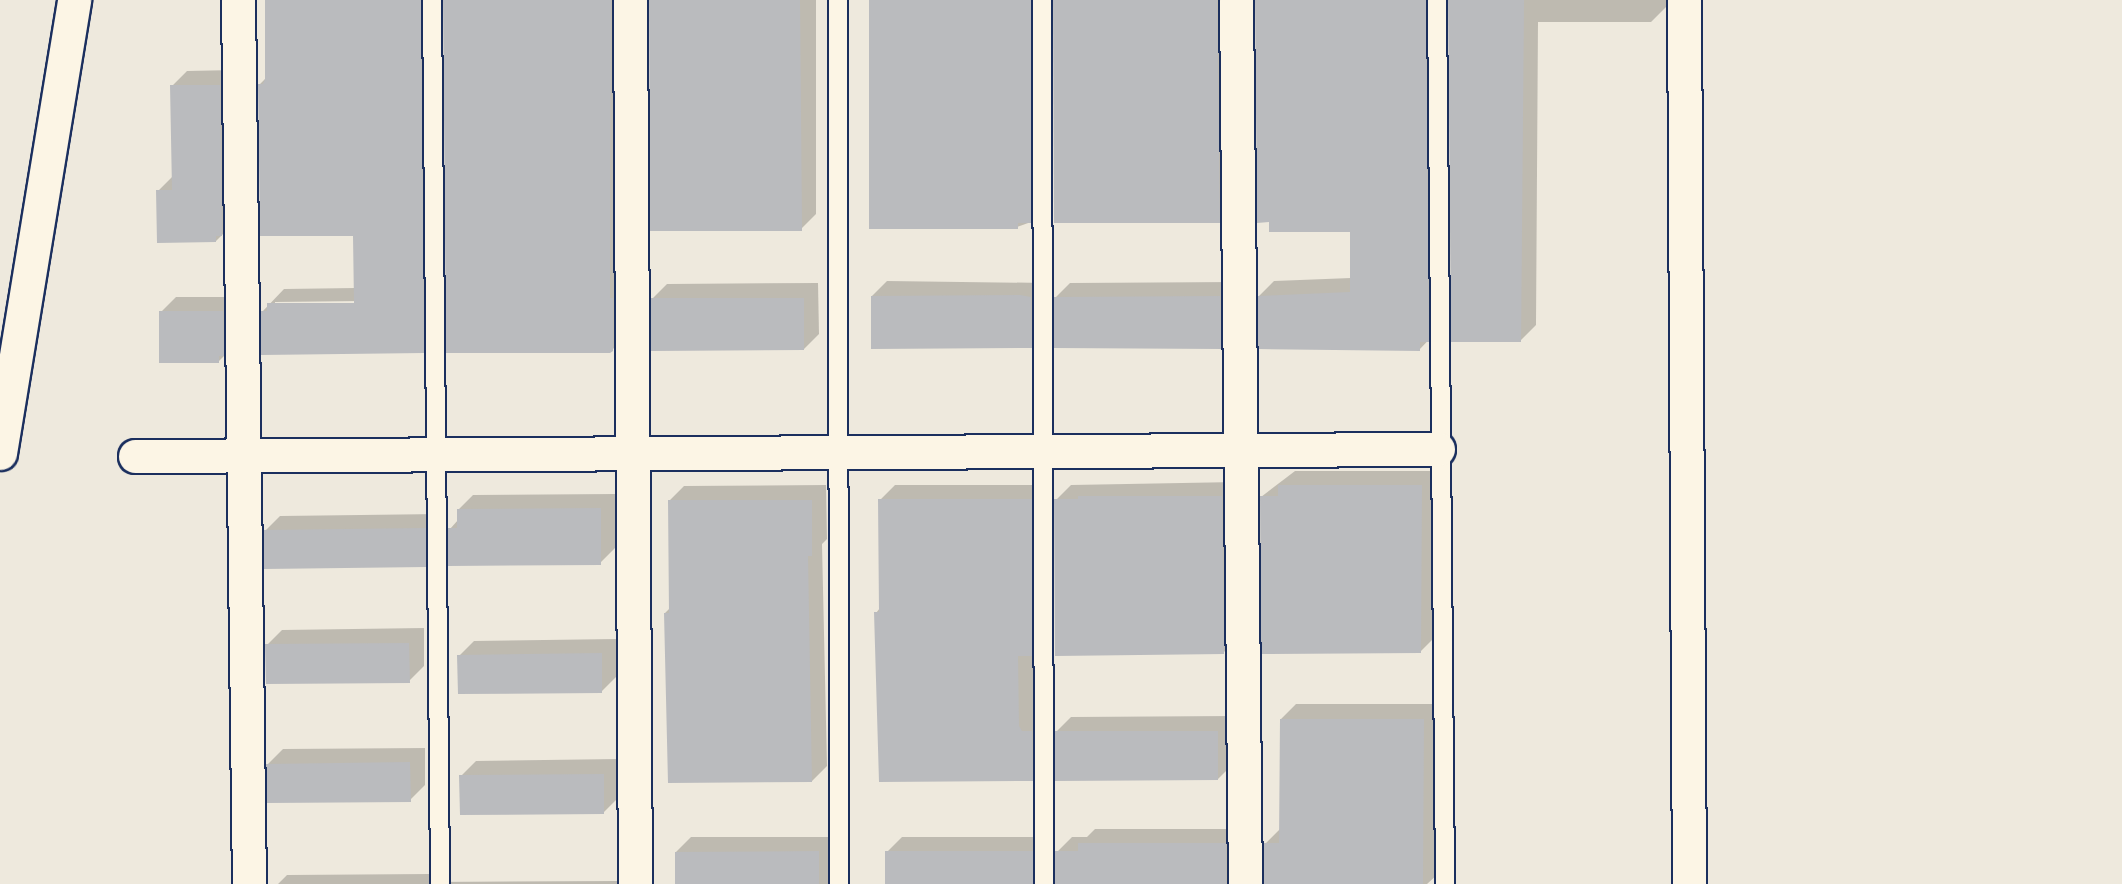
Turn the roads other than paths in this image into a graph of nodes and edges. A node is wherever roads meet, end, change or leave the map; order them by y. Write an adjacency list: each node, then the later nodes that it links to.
1 (74, 0): 14 (street)
2 (238, 0): 16 (street)
3 (432, 0): 17 (lane)
4 (630, 0): 15 (street)
5 (838, 0): 13 (lane)
6 (1042, 0): 12 (lane)
7 (1236, 0): 11 (street)
8 (1437, 0): 10 (lane)
9 (1684, 0): 26 (street)
10 (1438, 448): 11 (street); 25 (lane)
11 (1240, 449): 12 (street); 24 (street)
12 (1043, 451): 13 (street); 23 (lane)
13 (838, 452): 15 (street); 22 (lane)
14 (0, 453)
15 (632, 453): 17 (street); 21 (street)
16 (244, 455): 17 (street); 18 (street); 19 (street)
17 (436, 455): 20 (lane)
18 (135, 456)
19 (249, 884)
20 (440, 884)
21 (635, 884)
22 (839, 884)
23 (1044, 884)
24 (1245, 884)
25 (1444, 884)
26 (1689, 884)

